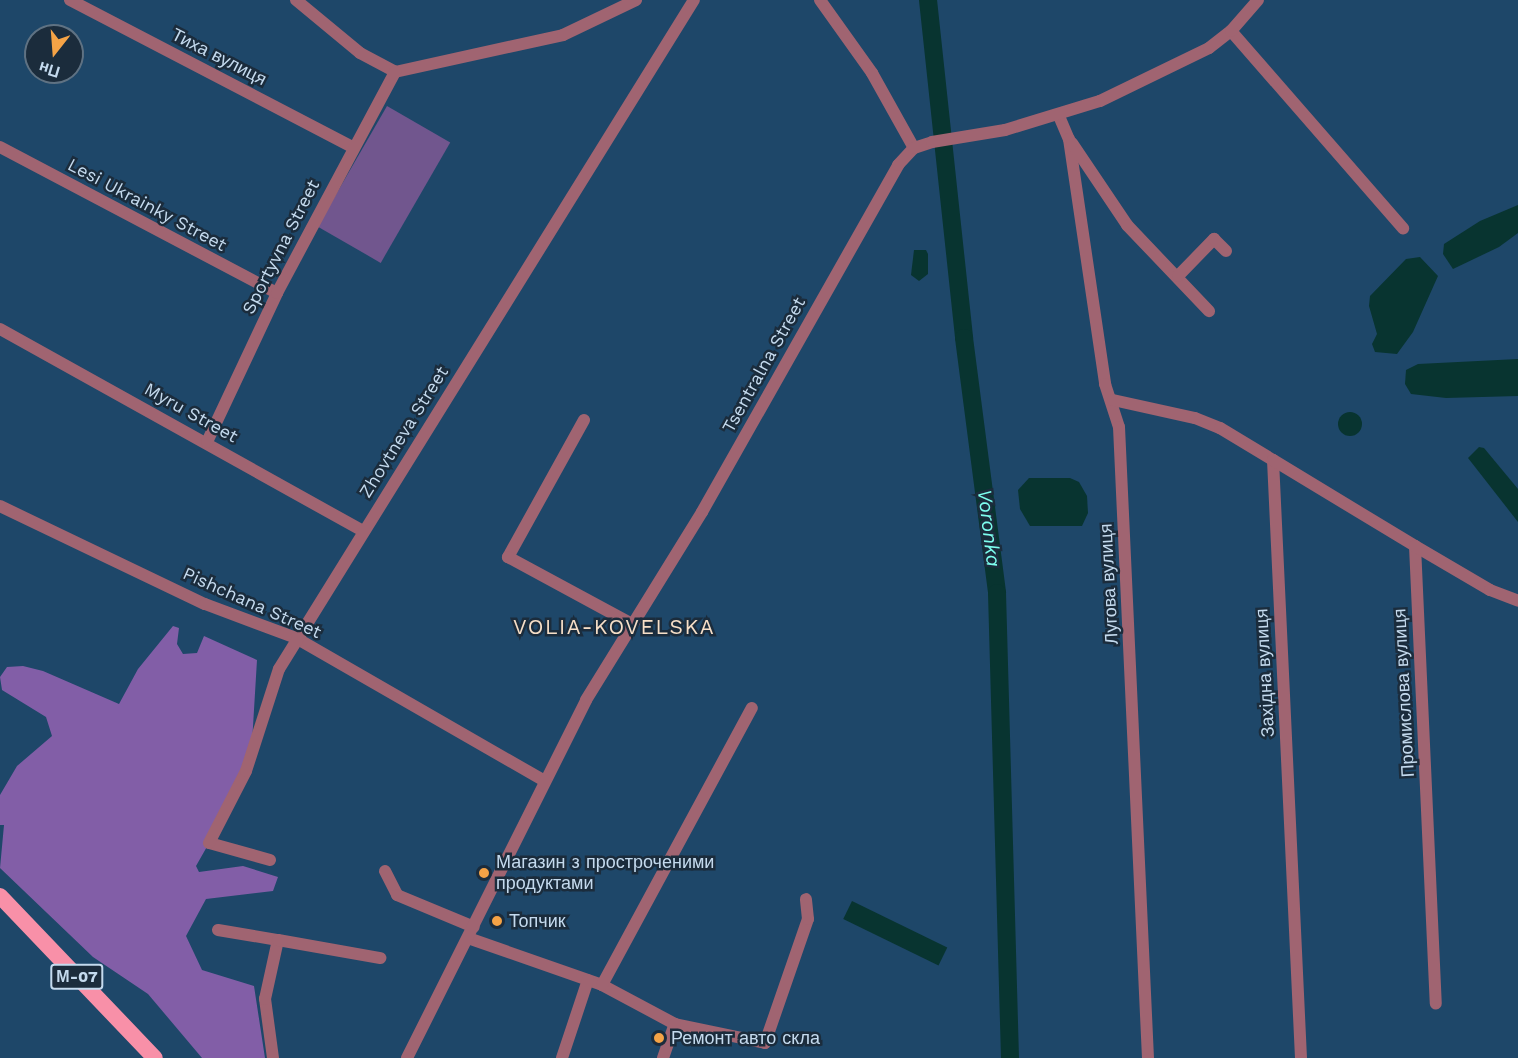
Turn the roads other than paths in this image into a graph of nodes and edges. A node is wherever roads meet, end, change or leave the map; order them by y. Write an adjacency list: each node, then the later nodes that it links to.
1 (70, 0): 12 (street, Тиха вулиця)
2 (296, 0): 8 (street)
3 (636, 0): 8 (street)
4 (694, 0): 25 (street, Zhovtneva Street)
5 (820, 0): 13 (street)
6 (1258, 0): 7 (street)
7 (1231, 31): 9 (street); 14 (street)
8 (394, 72): 12 (street, Sportyvna Street)
9 (1059, 116): 10 (street, Лугова вулиця); 13 (street)
10 (1069, 139): 16 (street); 20 (street, Лугова вулиця)
11 (0, 147): 17 (street, Lesi Ukrainky Street)
12 (352, 147): 17 (street, Sportyvna Street)
13 (914, 148): 28 (street, Tsentralna Street)
14 (1403, 228)
15 (1226, 251): 16 (street)
16 (1178, 276): 18 (street)
17 (278, 293): 22 (street, Sportyvna Street)
18 (1209, 311)
19 (0, 329): 22 (street, Myru Street)
20 (1113, 400): 23 (street); 50 (street, Лугова вулиця)
21 (584, 420): 28 (street)
22 (207, 442): 25 (street, Myru Street)
23 (1273, 460): 26 (street); 51 (street, Західна вулиця)
24 (0, 506): 29 (street, Pishchana Street)
25 (363, 531): 29 (street, Zhovtneva Street)
26 (1415, 546): 27 (street); 43 (street, Промислова вулиця)
27 (1518, 601)
28 (630, 623): 31 (street, Tsentralna Street)
29 (296, 638): 31 (street, Pishchana Street); 32 (street, Zhovtneva Street)
30 (752, 708): 42 (street)
31 (545, 781): 36 (street, Tsentralna Street)
32 (270, 860)
33 (385, 871): 36 (street)
34 (0, 896): 45 (highway, М-07)
35 (806, 899): 44 (street)
36 (474, 927): 38 (street, Tsentralna Street)
37 (218, 930): 39 (street)
38 (468, 938): 41 (street); 47 (street, Tsentralna Street)
39 (278, 940): 40 (street); 46 (street)
40 (380, 958)
41 (588, 981): 42 (street); 48 (street)
42 (602, 985): 44 (street)
43 (1436, 1004)
44 (675, 1024): 49 (street)
45 (155, 1058)
46 (273, 1058)
47 (407, 1058)
48 (562, 1058)
49 (663, 1058)
50 (1149, 1058)
51 (1301, 1058)

